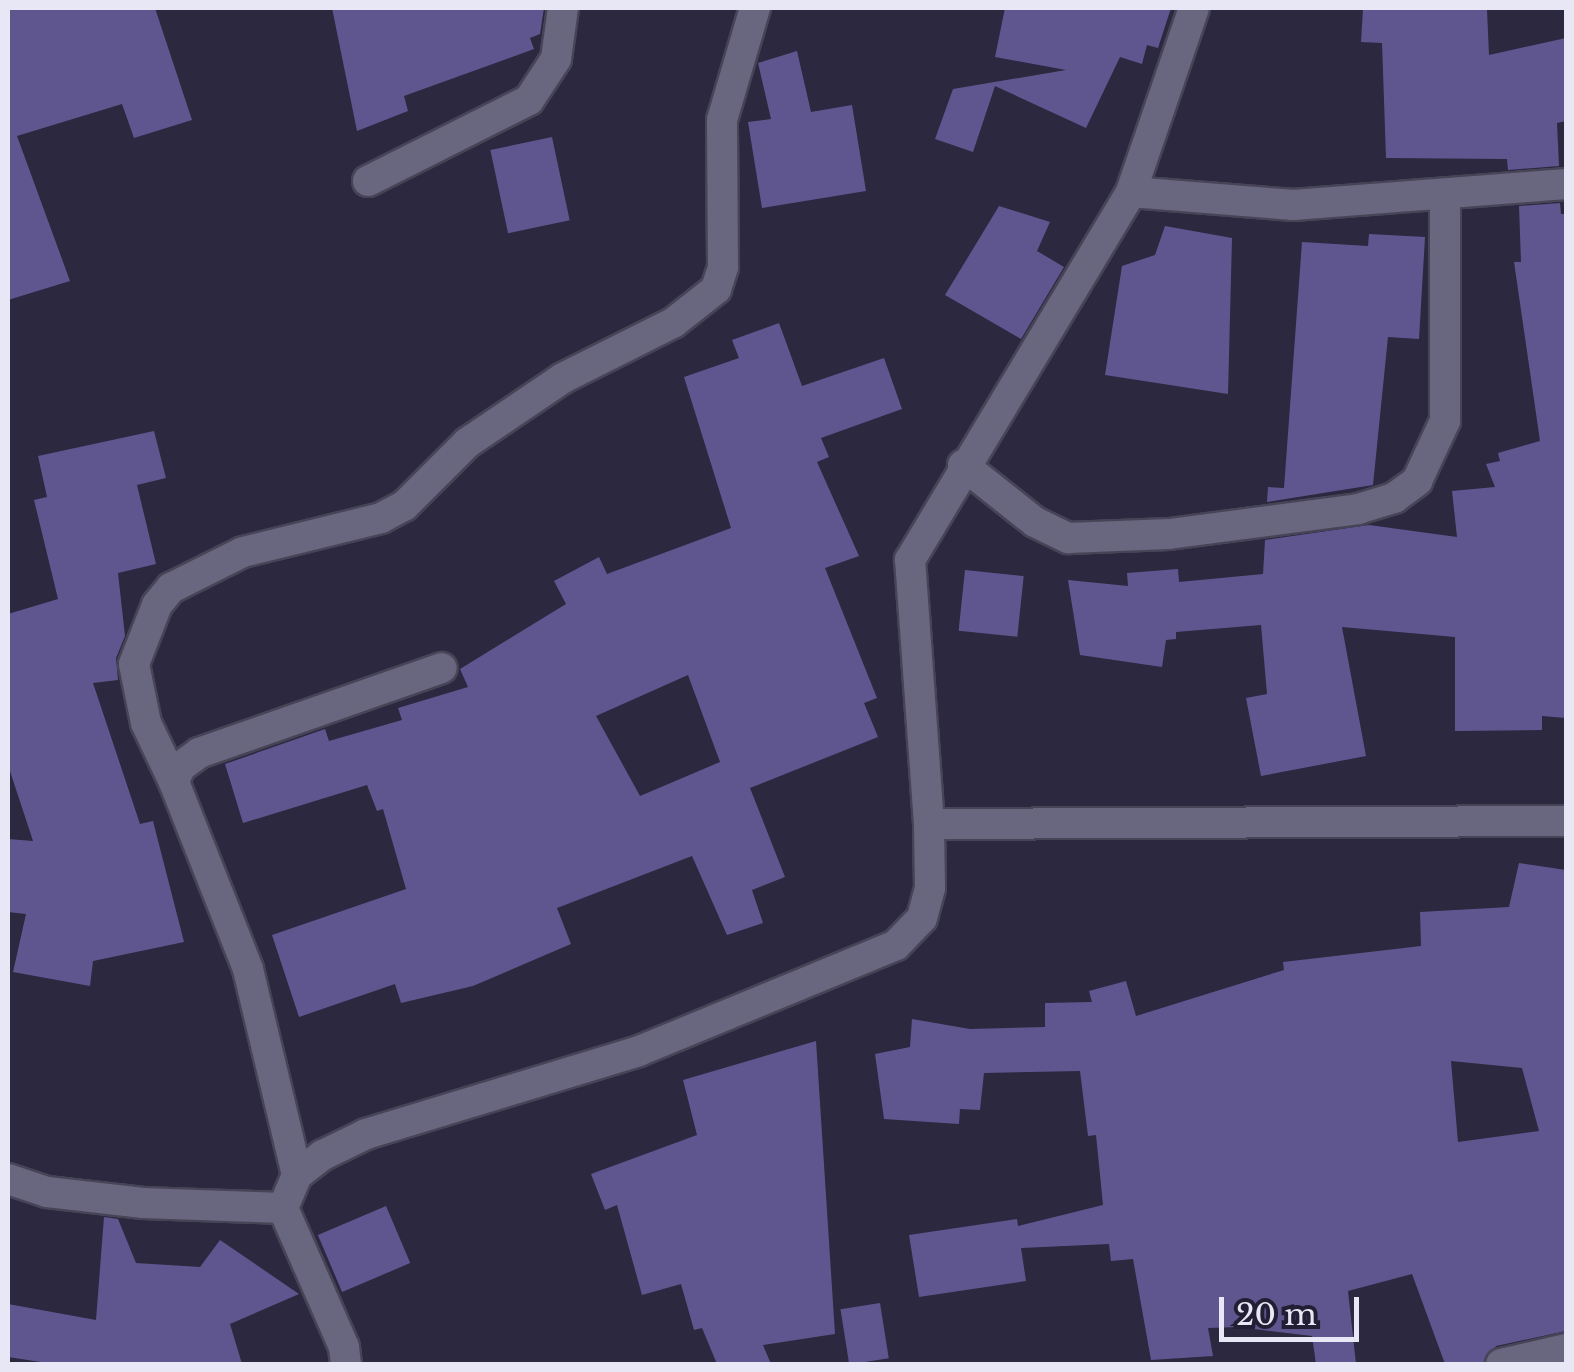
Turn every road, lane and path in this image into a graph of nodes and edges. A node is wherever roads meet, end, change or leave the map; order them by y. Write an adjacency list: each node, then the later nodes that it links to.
1 (563, 8): 4 (street)
2 (755, 8): 10 (street)
3 (1194, 8): 6 (street)
4 (368, 181)
5 (1566, 184): 7 (street)
6 (1131, 192): 7 (street); 8 (street)
7 (1446, 194): 8 (street)
8 (963, 465): 12 (street)
9 (442, 668): 10 (street)
10 (174, 782): 13 (street)
11 (1566, 821): 12 (street)
12 (928, 824): 13 (street)
13 (297, 1175): 15 (street)
14 (8, 1179): 15 (street)
15 (283, 1208): 17 (street)
16 (1566, 1349): 18 (street)
17 (346, 1364)
18 (1501, 1364)

